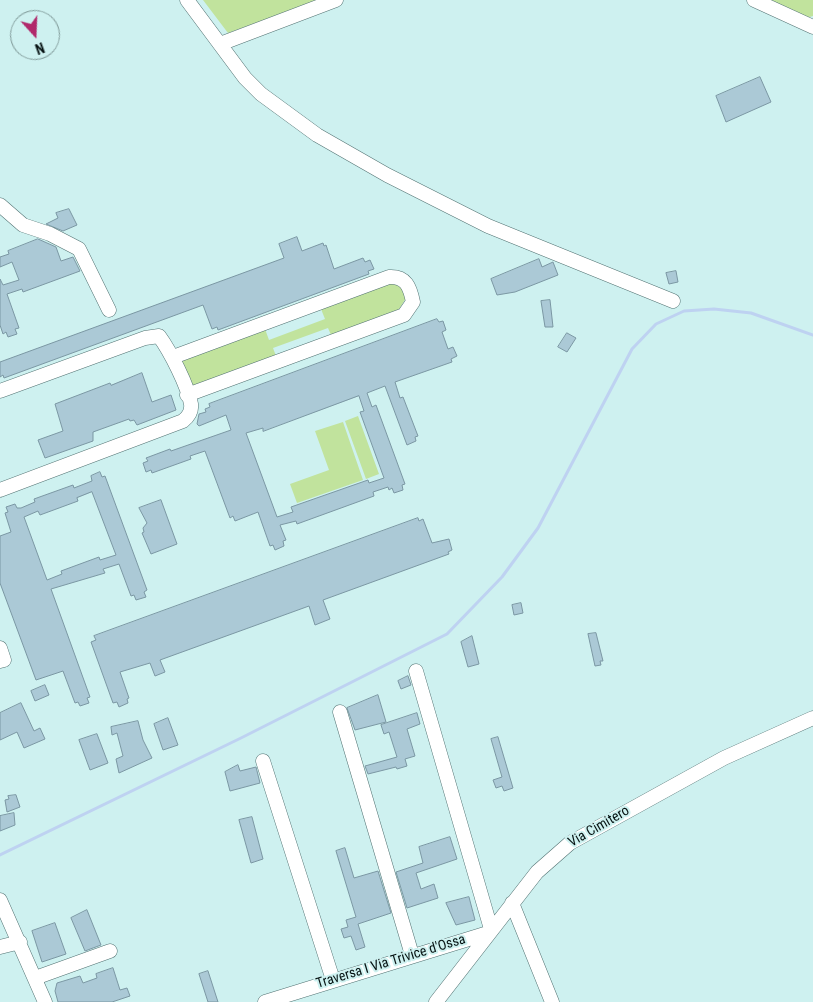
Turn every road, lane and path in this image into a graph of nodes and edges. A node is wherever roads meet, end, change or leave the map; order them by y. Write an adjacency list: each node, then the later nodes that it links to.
1 (187, 0): 5 (street)
2 (336, 0): 5 (street)
3 (754, 0): 4 (street)
4 (813, 27)
5 (220, 44): 7 (street)
6 (0, 205): 8 (street)
7 (673, 301)
8 (109, 310)
9 (173, 357): 10 (street); 11 (street); 11 (street)
10 (0, 391)
11 (187, 395): 12 (street)
12 (0, 490)
13 (0, 648): 14 (street)
14 (0, 662)
15 (416, 671): 21 (street)
16 (340, 712): 25 (street)
17 (813, 718): 20 (street, Via Cimitero)
18 (263, 761): 27 (street)
19 (0, 900): 22 (street)
20 (512, 903): 21 (street, Via Cimitero); 31 (street)
21 (490, 931): 25 (street, Traversa I Via Trivice d'Ossa); 30 (street, Via Cimitero)
22 (20, 942): 23 (street); 26 (street)
23 (0, 947)
24 (110, 951): 26 (street)
25 (412, 955): 27 (street, Traversa I Via Trivice d'Ossa)
26 (35, 978): 28 (street)
27 (333, 980): 29 (street, Traversa I Via Trivice d'Ossa)
28 (45, 1002)
29 (264, 1002)
30 (436, 1002)
31 (552, 1002)

